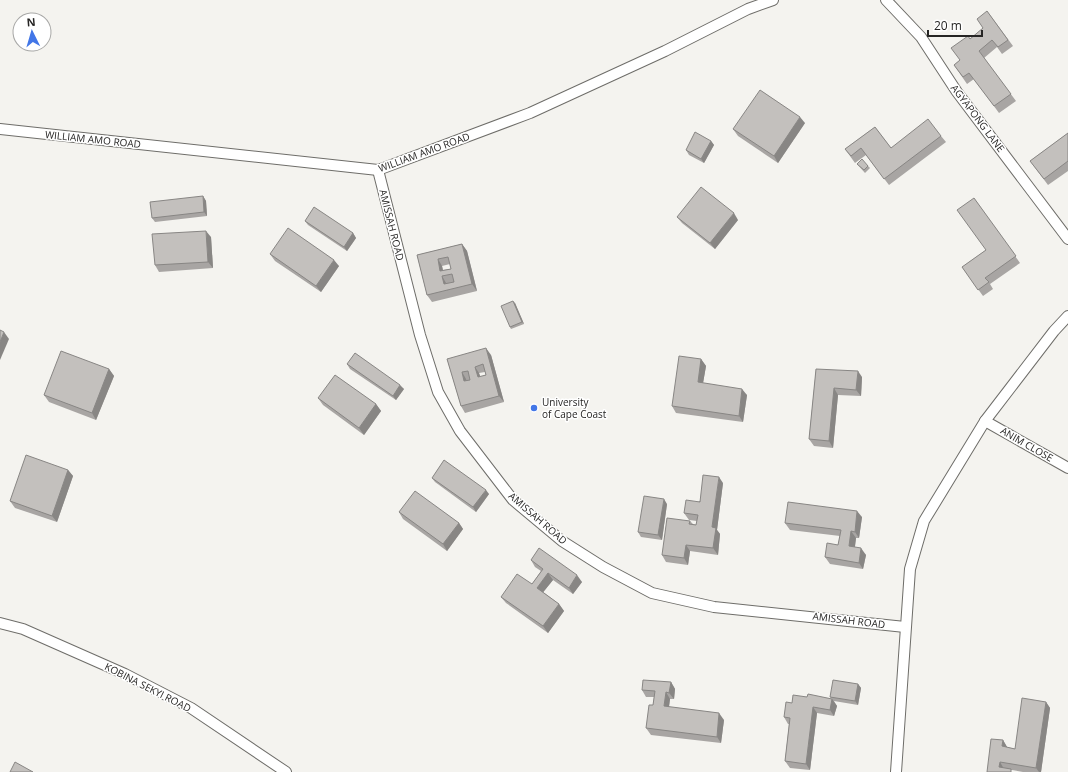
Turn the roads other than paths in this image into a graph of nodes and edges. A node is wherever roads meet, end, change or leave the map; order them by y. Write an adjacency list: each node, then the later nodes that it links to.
1 (772, 0): 4 (lane, WILLIAM AMO ROAD)
2 (886, 0): 5 (lane, AGYAPONG LANE)
3 (0, 129): 4 (lane, WILLIAM AMO ROAD)
4 (378, 170): 10 (lane, AMISSAH ROAD)
5 (1068, 238)
6 (1068, 316): 7 (lane)
7 (985, 421): 8 (lane, ANIM CLOSE); 10 (lane)
8 (1068, 468)
9 (0, 624): 11 (lane, KOBINA SEKYI ROAD)
10 (905, 627): 12 (lane)
11 (286, 772)
12 (896, 772)

